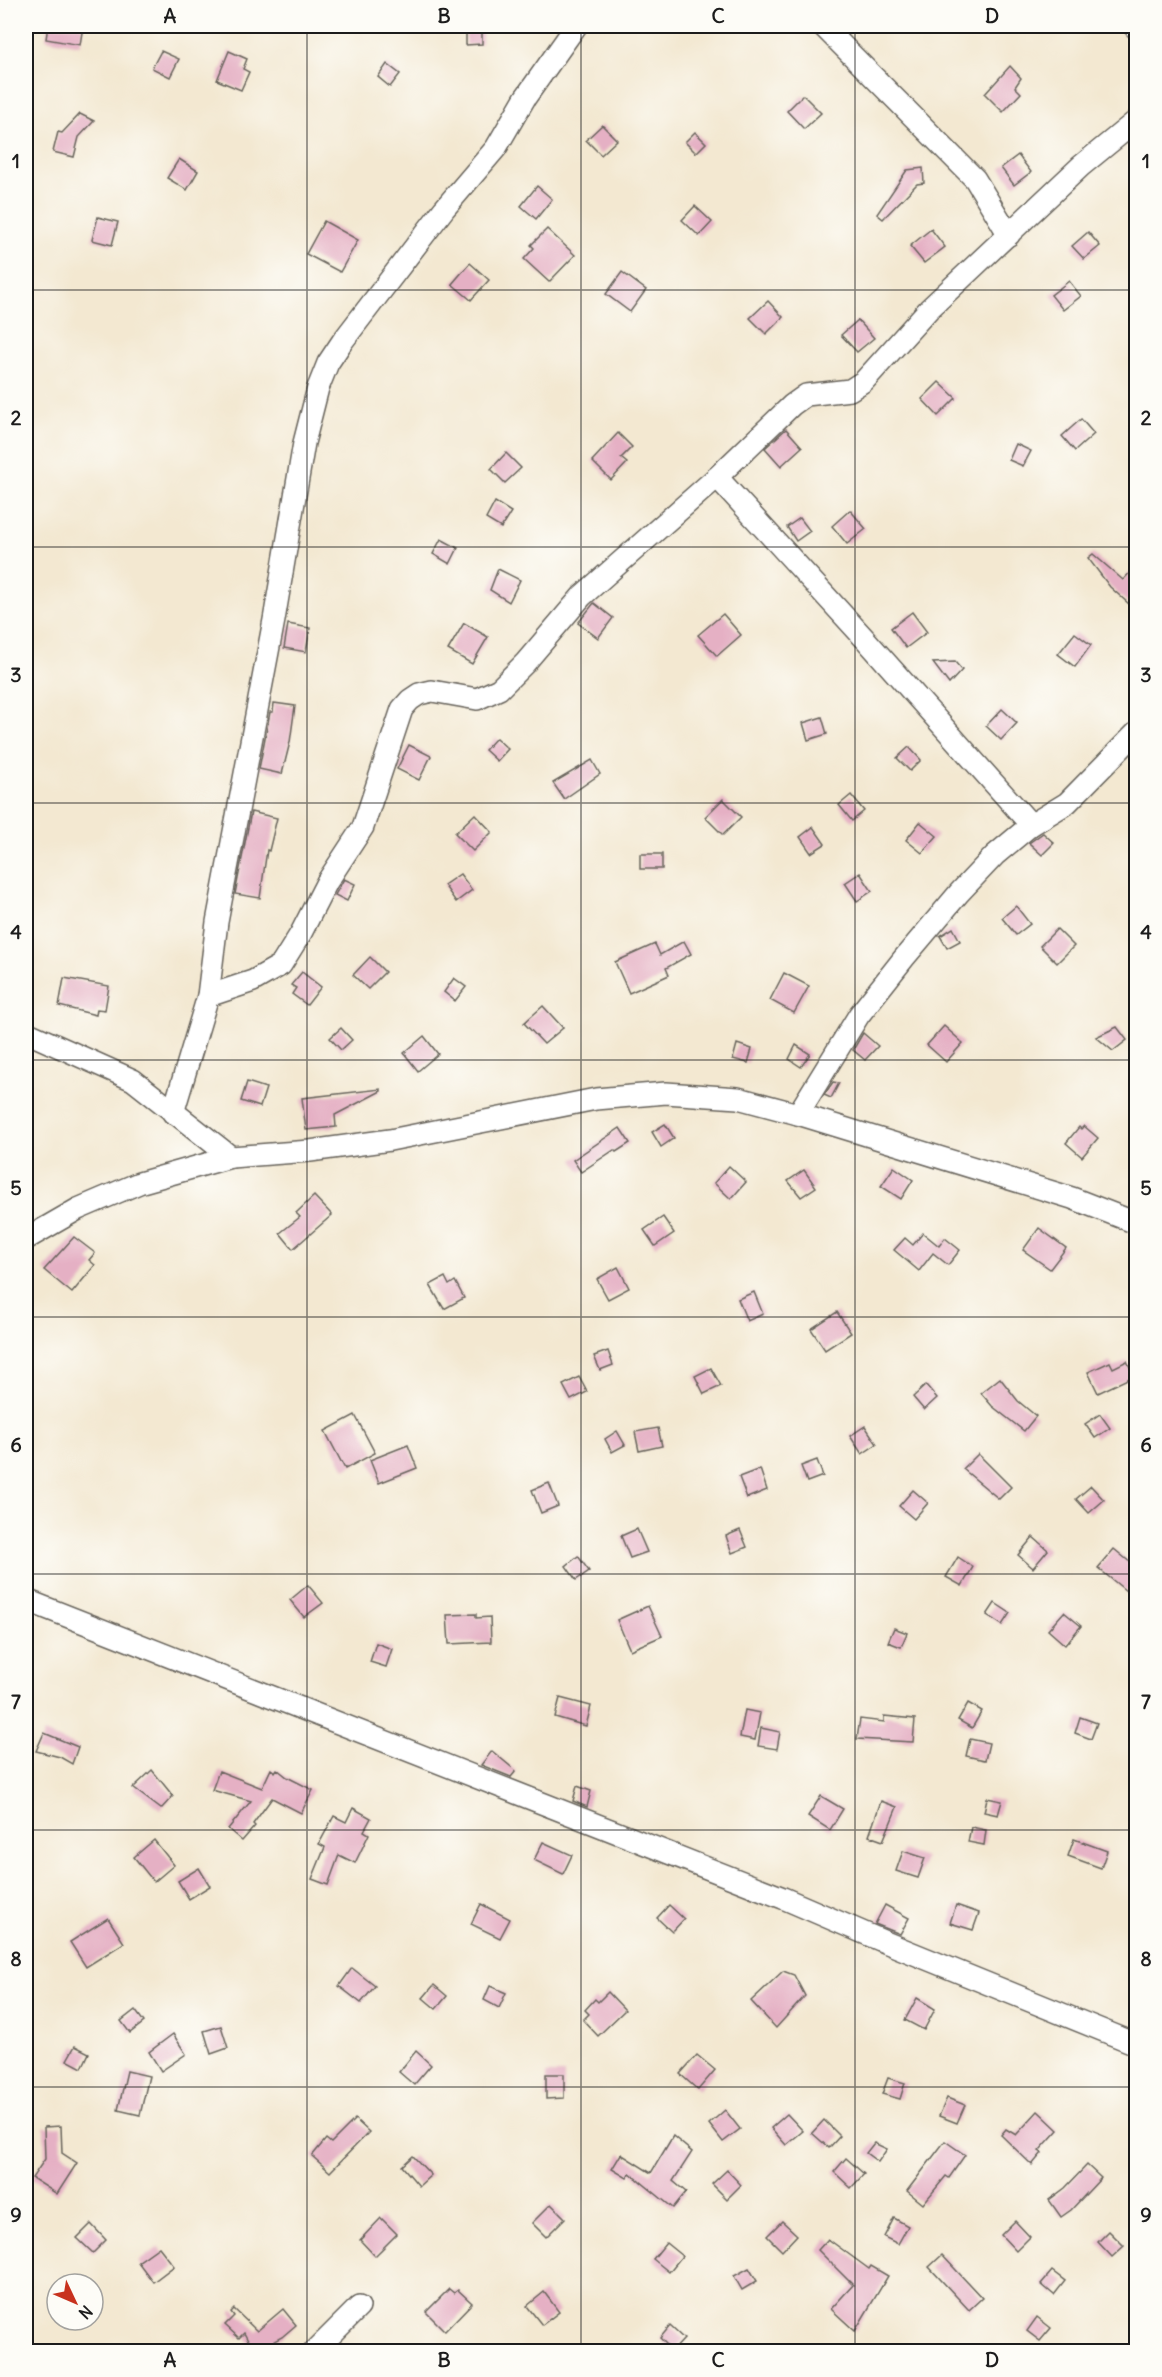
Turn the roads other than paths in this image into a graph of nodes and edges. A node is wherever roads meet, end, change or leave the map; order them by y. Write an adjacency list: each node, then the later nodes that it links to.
1 (576, 26): 8 (street)
2 (823, 26): 4 (street)
3 (1137, 121): 4 (street)
4 (1009, 235): 5 (street)
5 (717, 477): 7 (street); 8 (street)
6 (1137, 733): 7 (street)
7 (1031, 825): 11 (street)
8 (208, 996): 10 (street)
9 (26, 1032): 10 (street)
10 (173, 1113): 12 (street)
11 (798, 1114): 12 (street); 13 (street)
12 (231, 1157): 14 (street)
13 (1137, 1223)
14 (26, 1239)
15 (26, 1600): 16 (street)
16 (1137, 2044)
17 (359, 2307): 18 (street)
18 (314, 2352)

